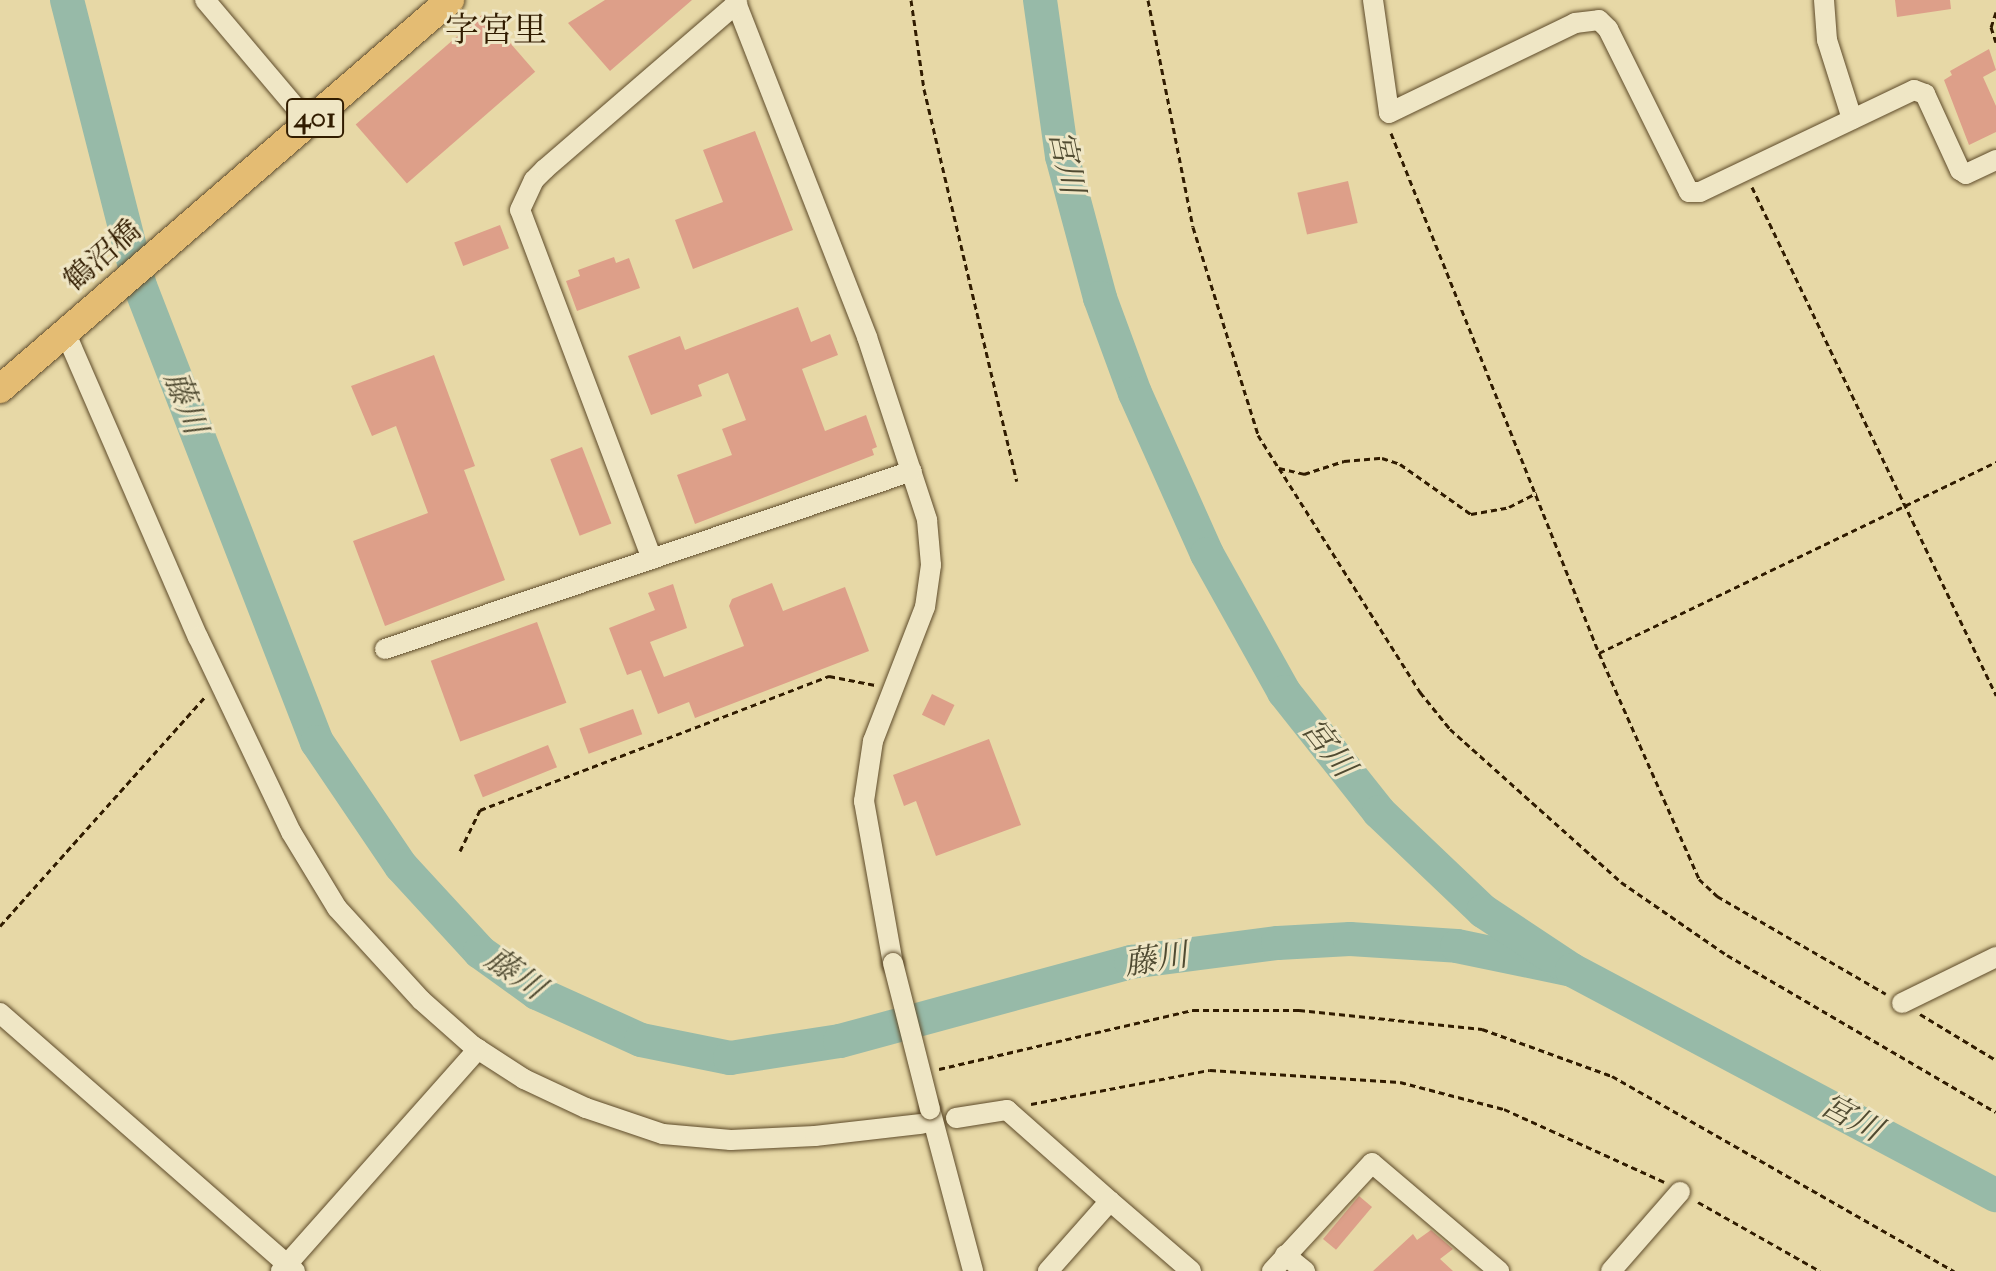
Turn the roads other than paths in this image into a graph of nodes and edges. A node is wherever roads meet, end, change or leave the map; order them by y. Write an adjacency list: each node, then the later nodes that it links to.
1 (205, 0): 7 (street)
2 (450, 0): 7 (highway, 401)
3 (1373, 0): 6 (street)
4 (1824, 0): 6 (street)
5 (736, 1): 11 (street); 12 (street)
6 (1852, 119): 8 (street)
7 (309, 123): 9 (highway, 鶴沼橋 / 401)
8 (1996, 160)
9 (69, 331): 10 (highway, 401); 17 (street)
10 (1, 386)
11 (912, 471): 12 (street); 18 (street, bridge)
12 (652, 559): 13 (street)
13 (385, 649)
14 (1996, 957): 15 (street)
15 (1902, 1003)
16 (0, 1013): 23 (street)
17 (478, 1049): 18 (street); 23 (street)
18 (926, 1116): 24 (street)
19 (956, 1118): 21 (street)
20 (1680, 1192): 29 (street)
21 (1110, 1201): 25 (street); 26 (street)
22 (1278, 1263): 27 (street); 28 (street)
23 (288, 1269)
24 (973, 1271)
25 (1048, 1271)
26 (1191, 1271)
27 (1305, 1271)
28 (1499, 1271)
29 (1611, 1271)

